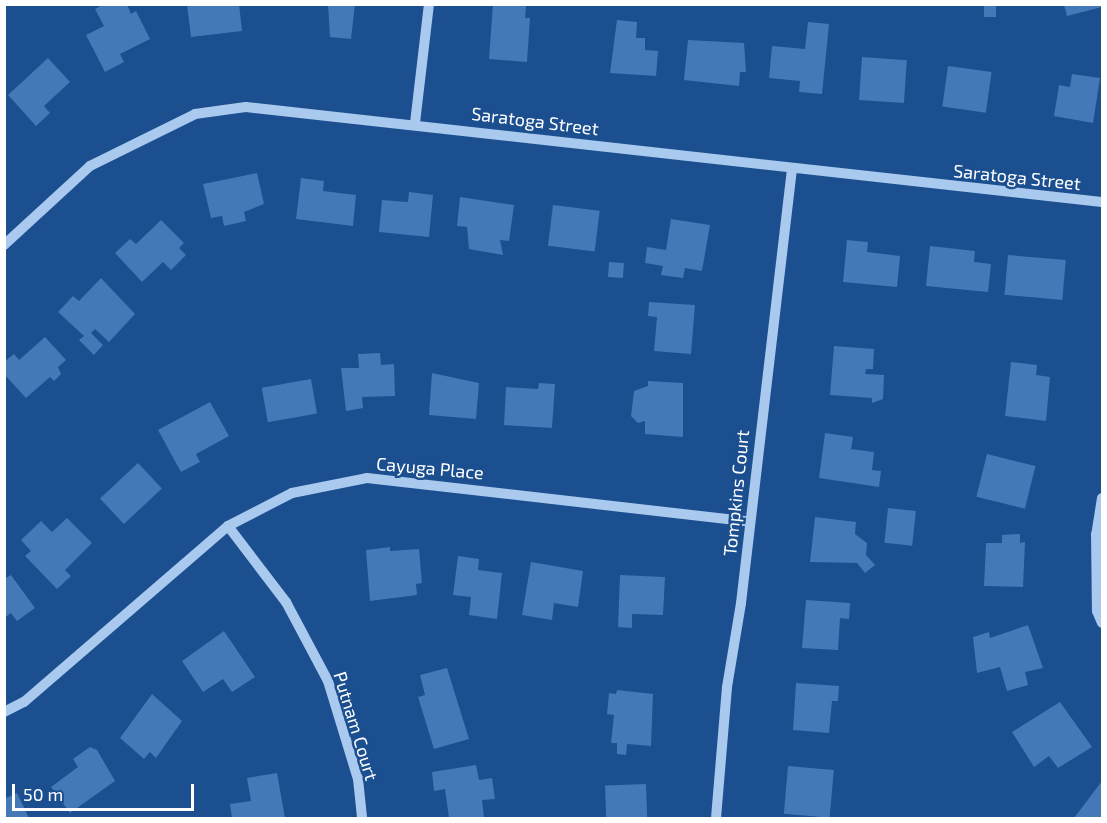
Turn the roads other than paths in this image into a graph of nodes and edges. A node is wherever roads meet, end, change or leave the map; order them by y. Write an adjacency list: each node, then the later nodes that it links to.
1 (429, 4): 2 (street)
2 (415, 123): 3 (street, Saratoga Street); 5 (street, Saratoga Street)
3 (792, 171): 4 (street, Saratoga Street); 7 (street, Tompkins Court)
4 (1102, 202)
5 (4, 245)
6 (1102, 498): 9 (street)
7 (747, 520): 8 (street, Cayuga Place); 12 (street, Tompkins Court)
8 (228, 526): 10 (street, Cayuga Place); 11 (street, Putnam Court)
9 (1102, 623)
10 (4, 712)
11 (362, 819)
12 (716, 819)

